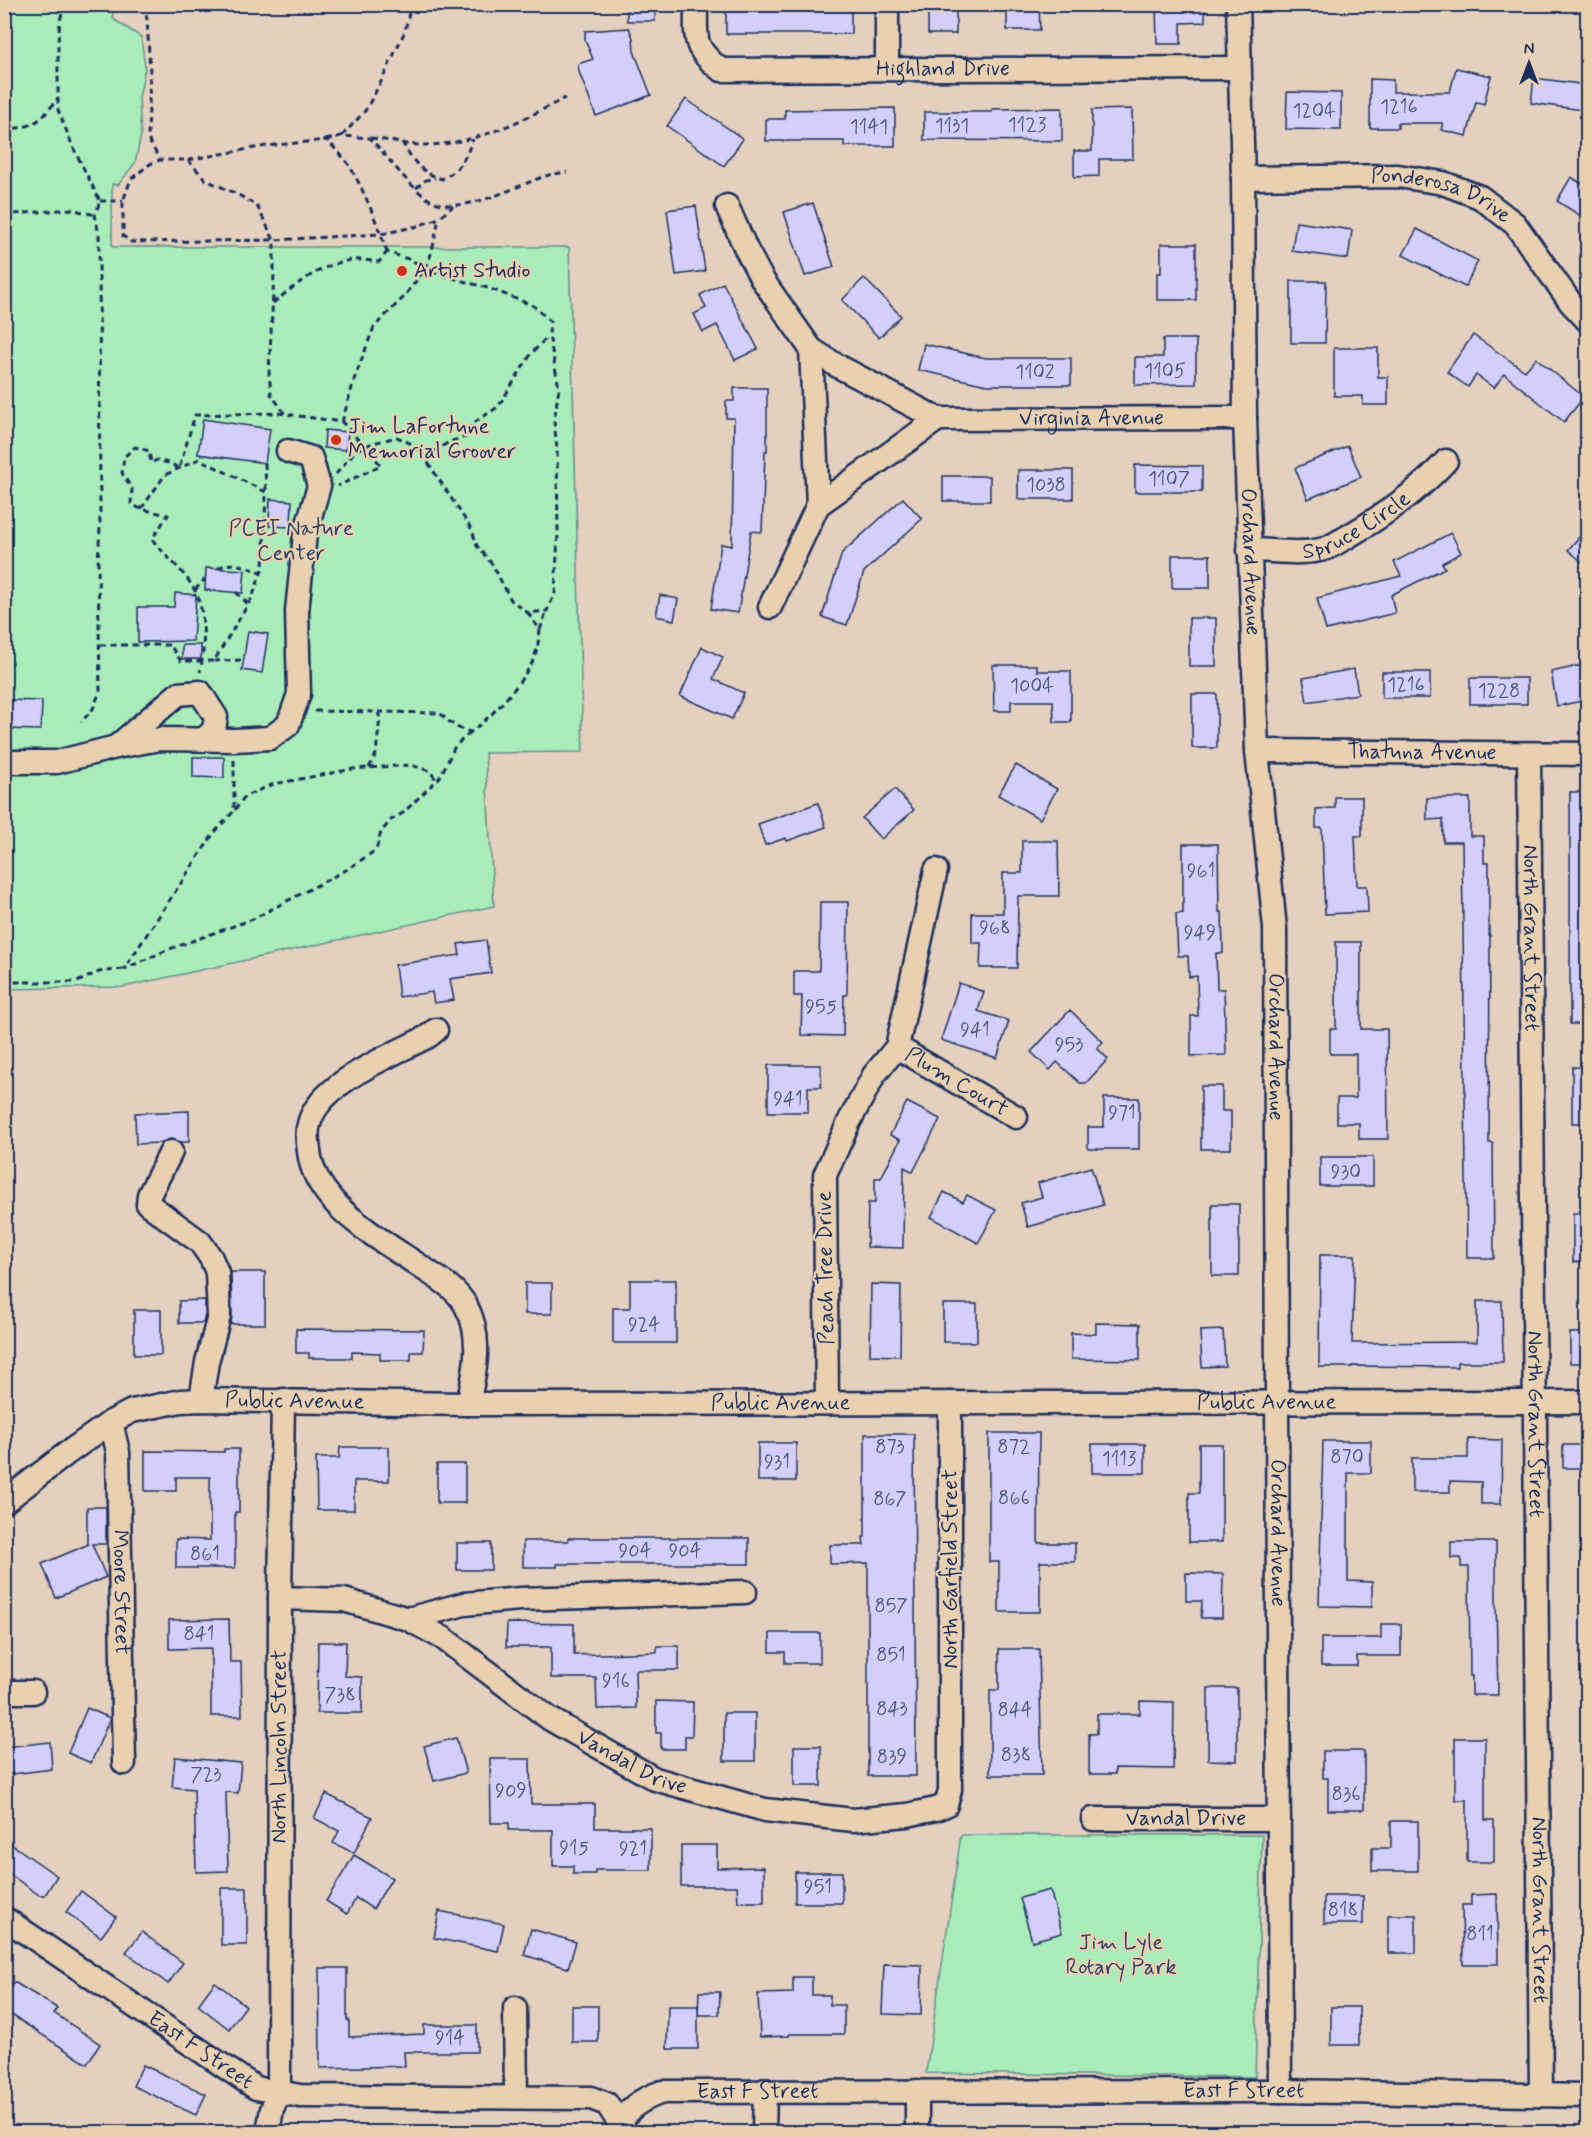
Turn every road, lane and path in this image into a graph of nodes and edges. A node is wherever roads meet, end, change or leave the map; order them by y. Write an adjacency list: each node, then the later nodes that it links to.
1 (65, 4): 9 (path)
2 (144, 4): 17 (path)
3 (411, 4): 12 (path)
4 (696, 4): 7 (street, Highland Drive)
5 (887, 4): 7 (street)
6 (1238, 4): 8 (street, Orchard Avenue)
7 (887, 68): 8 (street, Highland Drive)
8 (1239, 68): 21 (street, Orchard Avenue)
9 (57, 98): 11 (path); 23 (path)
10 (565, 98): 14 (path)
11 (4, 128)
12 (341, 136): 13 (path); 15 (path)
13 (370, 138): 16 (path); 22 (path)
14 (473, 139): 16 (path); 20 (path)
15 (326, 140): 18 (path); 30 (path)
16 (402, 142): 20 (path)
17 (160, 160): 18 (path); 24 (path)
18 (188, 160): 31 (path)
19 (567, 172): 25 (path)
20 (437, 177): 22 (path)
21 (1243, 178): 35 (street, Ponderosa Drive); 39 (street, Orchard Avenue)
22 (416, 188): 25 (path)
23 (100, 201): 24 (path); 28 (path)
24 (123, 201): 31 (path)
25 (453, 206): 29 (path)
26 (727, 206): 37 (street)
27 (4, 215): 28 (path)
28 (95, 215): 62 (path)
29 (439, 218): 30 (path); 33 (path)
30 (381, 234): 31 (path); 32 (path)
31 (274, 240): 34 (path)
32 (387, 252): 33 (path); 34 (path)
33 (426, 268): 36 (path); 41 (path)
34 (273, 303): 38 (path)
35 (1587, 321)
36 (549, 335): 43 (path); 59 (path)
37 (811, 349): 40 (street); 49 (street)
38 (285, 414)
39 (1245, 418): 40 (street, Virginia Avenue); 51 (street, Orchard Avenue)
40 (938, 419): 49 (street)
41 (342, 422)
42 (288, 451): 47 (street)
43 (425, 458): 47 (path); 60 (path)
44 (1446, 461): 51 (street, Spruce Circle)
45 (265, 463): 48 (path)
46 (179, 469): 48 (path); 50 (path); 50 (path)
47 (319, 486): 67 (street)
48 (266, 492): 53 (path)
49 (818, 505): 58 (street)
50 (141, 509): 55 (path)
51 (1249, 550): 74 (street, Orchard Avenue)
52 (218, 568): 53 (path)
53 (262, 572): 57 (path)
54 (205, 579): 55 (path)
55 (195, 590): 64 (path)
56 (236, 592): 57 (path)
57 (248, 604): 65 (path)
58 (770, 607)
59 (547, 611): 60 (path); 61 (path)
60 (528, 613): 61 (path)
61 (540, 630): 70 (path)
62 (100, 645): 64 (path); 69 (path)
63 (243, 660): 65 (path)
64 (202, 661): 65 (path); 66 (path)
65 (214, 661)
66 (194, 693): 71 (street); 73 (street)
67 (293, 710): 68 (path); 72 (street)
68 (378, 713): 70 (path); 78 (path)
69 (81, 722)
70 (471, 732): 79 (path)
71 (203, 740): 72 (street); 73 (street)
72 (235, 740): 80 (path)
73 (116, 747): 77 (street)
74 (1257, 751): 75 (street, Thatuna Avenue); 94 (street, Orchard Avenue)
75 (1529, 754): 76 (street, Thatuna Avenue); 90 (street, North Grant Street)
76 (1587, 754)
77 (4, 762)
78 (369, 768): 79 (path); 80 (path)
79 (437, 781): 82 (path)
80 (234, 812): 82 (path)
81 (936, 870): 85 (street, Peach Tree Drive)
82 (124, 969): 83 (path)
83 (4, 982)
84 (436, 1030): 95 (street)
85 (897, 1047): 86 (street, Plum Court); 92 (street, Peach Tree Drive)
86 (1016, 1117)
87 (171, 1152): 88 (street)
88 (201, 1400): 89 (street, Public Avenue); 96 (street, Public Avenue)
89 (282, 1400): 95 (street, Public Avenue); 99 (street, North Lincoln Street)
90 (1535, 1402): 91 (street, Public Avenue); 94 (street, Public Avenue); 113 (street, North Grant Street)
91 (1587, 1402)
92 (827, 1403): 93 (street, Public Avenue); 95 (street, Public Avenue)
93 (950, 1403): 94 (street, Public Avenue); 103 (street, North Garfield Street)
94 (1277, 1403): 105 (street, Orchard Avenue)
95 (468, 1404)
96 (111, 1422): 97 (street, Public Avenue); 104 (street, Moore Street)
97 (4, 1502)
98 (745, 1592): 100 (street)
99 (280, 1598): 100 (street, Vandal Drive); 112 (street, North Lincoln Street)
100 (408, 1619): 103 (street, Vandal Drive)
101 (4, 1692): 102 (street)
102 (33, 1692)
103 (951, 1734)
104 (124, 1763)
105 (1279, 1818): 106 (street, Vandal Drive); 111 (street, Orchard Avenue)
106 (1093, 1819)
107 (4, 1918): 112 (street, East F Street)
108 (515, 2008): 114 (street)
109 (765, 2090): 110 (street, East F Street); 116 (street, East F Street); 118 (street)
110 (916, 2091): 111 (street, East F Street); 119 (street)
111 (1280, 2091): 113 (street, East F Street)
112 (279, 2092): 114 (street, East F Street); 117 (street, North Lincoln Street)
113 (1541, 2095): 115 (street, East F Street)
114 (516, 2096): 116 (street, East F Street)
115 (1587, 2096)
116 (619, 2128)
117 (268, 2133)
118 (764, 2133)
119 (916, 2133)

